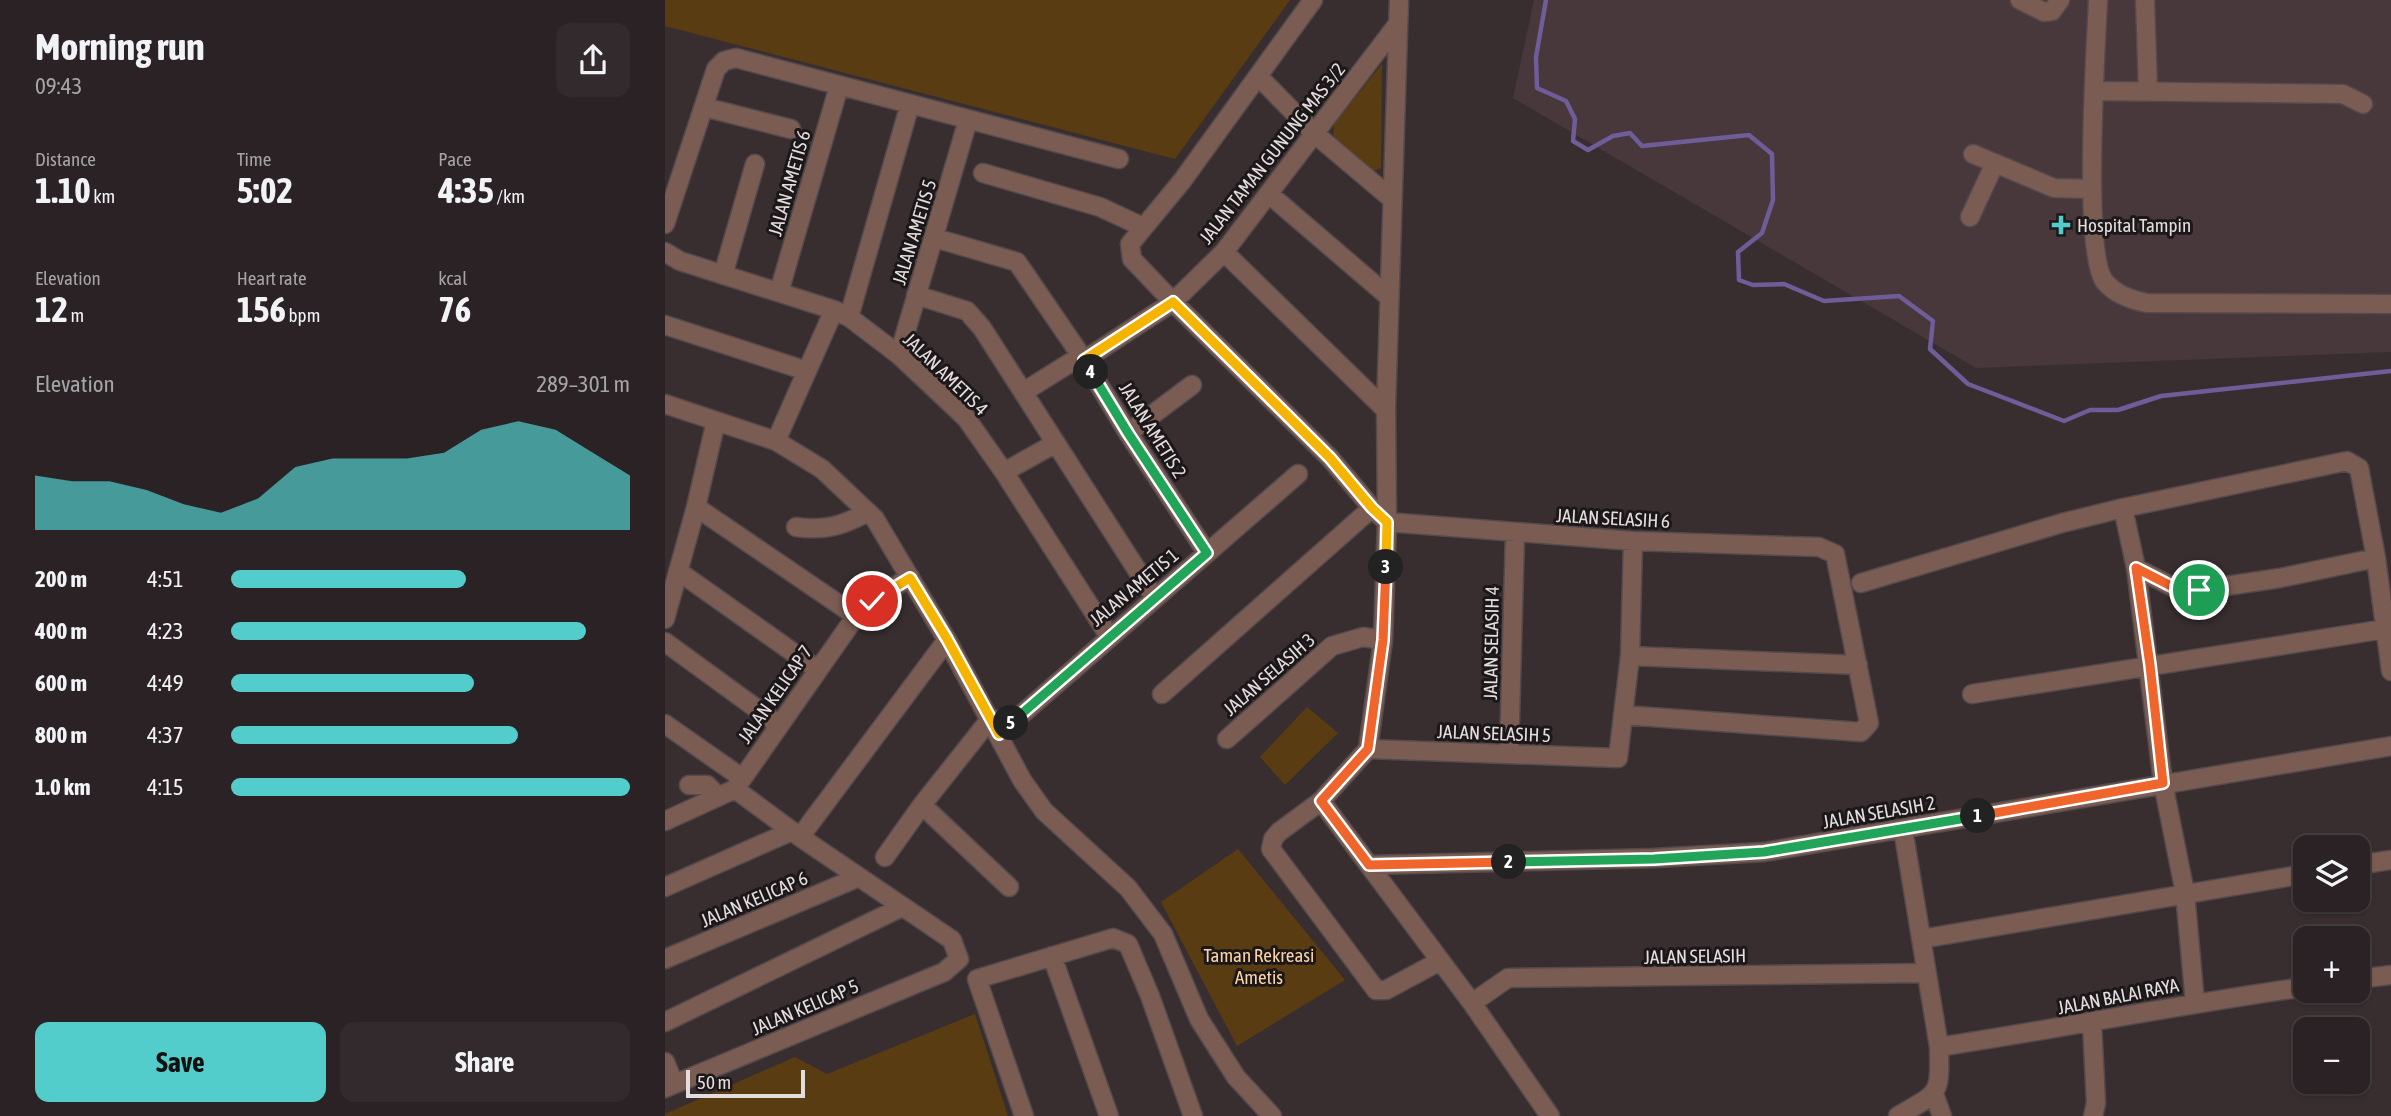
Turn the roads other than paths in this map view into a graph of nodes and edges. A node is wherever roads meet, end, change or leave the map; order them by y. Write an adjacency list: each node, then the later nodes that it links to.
1 (1313, 0): 8 (street)
2 (1399, 0): 7 (street)
3 (2020, 0): 4 (street)
4 (2060, 0)
5 (2098, 0): 10 (street)
6 (2145, 0): 11 (street)
7 (1397, 25): 17 (street, JALAN TAMAN GUNUNG MAS 3/2); 25 (street)
8 (1259, 77): 17 (street); 28 (street)
9 (839, 86): 12 (street); 14 (street); 33 (street, JALAN AMETIS 6)
10 (2094, 91): 11 (street); 23 (street)
11 (2148, 91): 13 (street)
12 (910, 104): 15 (street); 38 (street)
13 (2363, 104)
14 (703, 107): 16 (street); 27 (street)
15 (968, 120): 19 (street); 29 (street, JALAN AMETIS 5)
16 (791, 129)
17 (1315, 134): 24 (street, JALAN TAMAN GUNUNG MAS 3/2); 25 (street)
18 (1973, 154): 20 (street)
19 (1119, 159)
20 (1995, 163): 23 (street); 26 (street)
21 (755, 164): 32 (street)
22 (983, 173): 28 (street)
23 (2092, 189): 37 (street)
24 (1269, 194): 31 (street, JALAN TAMAN GUNUNG MAS 3/2); 35 (street)
25 (1392, 200): 35 (street)
26 (1970, 217)
27 (665, 224)
28 (1143, 227): 36 (street)
29 (935, 238): 34 (street, JALAN AMETIS 5); 41 (street, JALAN AMETIS 2)
30 (665, 252): 32 (street, JALAN AMETIS 4)
31 (1224, 252): 36 (street, JALAN TAMAN GUNUNG MAS 3/2); 46 (street)
32 (723, 275): 33 (street, JALAN AMETIS 4)
33 (779, 292): 38 (street, JALAN AMETIS 4)
34 (916, 295): 40 (street, JALAN AMETIS 5); 44 (street)
35 (1389, 297): 46 (street)
36 (1173, 302): 41 (street, JALAN TAMAN GUNUNG MAS 3/2); 54 (street)
37 (2391, 304)
38 (841, 313): 40 (street, JALAN AMETIS 4); 42 (street)
39 (665, 325): 42 (street)
40 (899, 355): 51 (street, JALAN AMETIS 4)
41 (1082, 358): 44 (street, JALAN TAMAN GUNUNG MAS 3/2); 48 (street, JALAN AMETIS 2)
42 (807, 371): 49 (street)
43 (1192, 385): 48 (street)
44 (1025, 391): 50 (street)
45 (665, 404): 47 (street)
46 (1386, 410): 57 (street)
47 (716, 421): 49 (street); 53 (street)
48 (1128, 433): 61 (street, JALAN AMETIS 2)
49 (776, 441): 56 (street)
50 (1056, 443): 51 (street); 67 (street)
51 (1003, 472): 71 (street, JALAN AMETIS 4)
52 (1298, 474): 61 (street, JALAN AMETIS 1)
53 (697, 507): 64 (street); 68 (street)
54 (1372, 508): 57 (street); 80 (street)
55 (2123, 508): 62 (street); 63 (street); 66 (street)
56 (868, 512): 58 (street); 65 (street)
57 (1387, 522): 59 (street, JALAN SELASIH 6); 73 (street)
58 (796, 527)
59 (1515, 533): 60 (street, JALAN SELASIH 6); 89 (street, JALAN SELASIH 4)
60 (1633, 541): 75 (street); 76 (street, JALAN SELASIH 6)
61 (1207, 553): 67 (street, JALAN AMETIS 1)
62 (2376, 558): 63 (street); 70 (street)
63 (2136, 568): 77 (street)
64 (678, 572): 69 (street); 78 (street)
65 (910, 578): 68 (street, JALAN KELICAP 7); 72 (street)
66 (1861, 583)
67 (1155, 598): 71 (street, JALAN AMETIS 1)
68 (856, 616): 78 (street, JALAN KELICAP 7)
69 (665, 619)
70 (2385, 629): 77 (street); 79 (street)
71 (1109, 636): 85 (street, JALAN AMETIS 1)
72 (947, 639): 85 (street); 98 (street)
73 (1383, 640): 86 (street, JALAN SELASIH 3); 88 (street)
74 (665, 642): 84 (street)
75 (1630, 656): 76 (street); 82 (street)
76 (1858, 665): 82 (street)
77 (2150, 665): 81 (street); 91 (street)
78 (818, 670): 84 (street, JALAN KELICAP 7)
79 (2391, 671)
80 (1162, 694)
81 (1972, 694)
82 (1623, 715): 89 (street, JALAN SELASIH 5)
83 (665, 724): 90 (street)
84 (779, 724): 90 (street, JALAN KELICAP 7)
85 (995, 726): 95 (street, JALAN AMETIS 1); 128 (street)
86 (1227, 739)
87 (2391, 747): 91 (street, JALAN SELASIH 2)
88 (1368, 749): 89 (street, JALAN SELASIH 5); 94 (street)
89 (1509, 754)
90 (738, 783): 93 (street); 98 (street)
91 (2163, 783): 97 (street, JALAN SELASIH 2); 107 (street)
92 (689, 785): 93 (street)
93 (714, 798): 96 (street)
94 (1321, 801): 102 (street); 112 (street)
95 (922, 805): 99 (street, JALAN AMETIS 1); 106 (street)
96 (669, 814)
97 (1903, 829): 102 (street, JALAN SELASIH 2); 109 (street)
98 (796, 834): 104 (street); 105 (street)
99 (885, 858)
100 (2391, 860): 101 (street)
101 (2370, 863)
102 (1369, 865): 112 (street)
103 (2293, 876): 107 (street)
104 (859, 877): 108 (street); 111 (street, JALAN KELICAP 6)
105 (665, 887)
106 (1009, 887)
107 (2185, 893): 109 (street); 118 (street)
108 (902, 907): 119 (street); 123 (street, JALAN KELICAP 5)
109 (1920, 939): 113 (street)
110 (1052, 956): 125 (street); 126 (street); 127 (street)
111 (665, 959)
112 (1440, 961): 117 (street)
113 (1926, 972): 117 (street, JALAN SELASIH); 121 (street)
114 (2391, 975): 115 (street)
115 (2370, 977)
116 (2293, 989): 118 (street, JALAN BALAI RAYA)
117 (1472, 1003): 129 (street)
118 (2195, 1003): 120 (street, JALAN BALAI RAYA)
119 (665, 1022)
120 (2092, 1023): 121 (street, JALAN BALAI RAYA); 132 (street)
121 (1940, 1047): 124 (street)
122 (665, 1062): 123 (street)
123 (670, 1086)
124 (1934, 1094): 130 (street); 131 (street)
125 (1024, 1116)
126 (1109, 1116)
127 (1193, 1116)
128 (1272, 1116)
129 (1550, 1116)
130 (1898, 1116)
131 (1942, 1116)
132 (2094, 1116)

